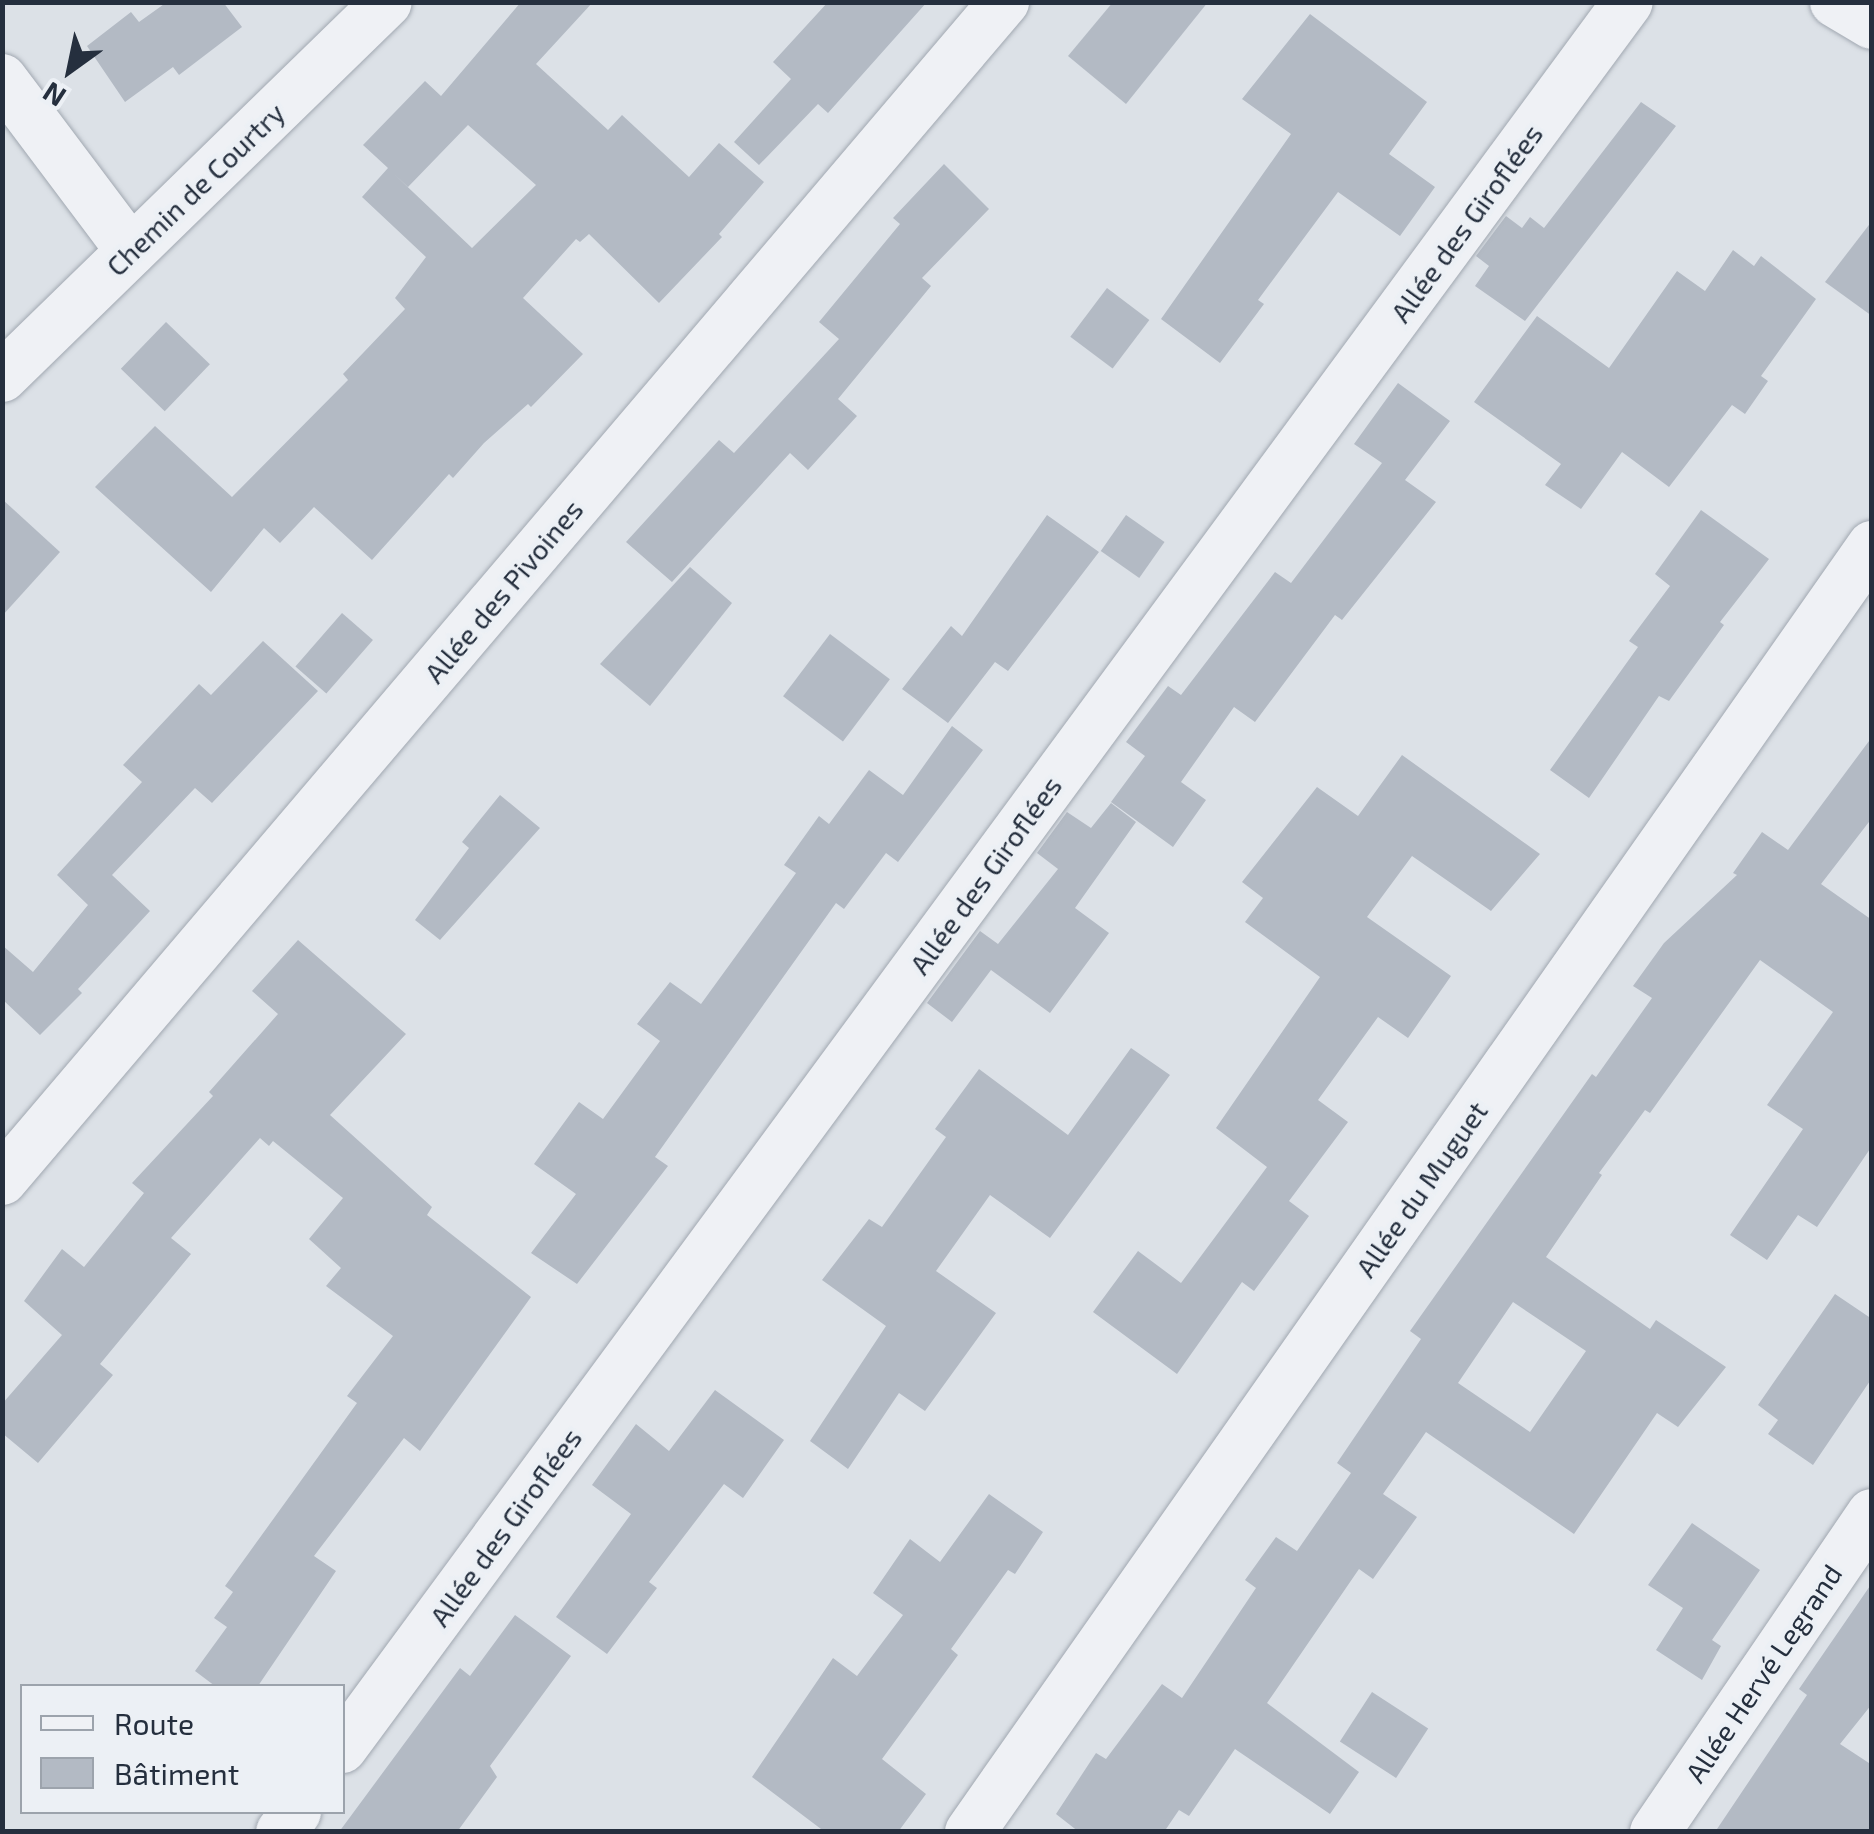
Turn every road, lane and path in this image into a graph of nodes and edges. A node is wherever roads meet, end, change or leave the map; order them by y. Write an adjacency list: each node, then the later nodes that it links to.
1 (387, 2): 7 (street, Chemin de Courtry)
2 (1004, 2): 10 (street, Allée des Pivoines)
3 (1628, 2): 12 (street, Allée des Giroflées)
4 (1835, 2): 5 (street)
5 (1872, 24)
6 (2, 79): 7 (street)
7 (131, 251): 8 (street, Chemin de Courtry)
8 (2, 377)
9 (1872, 546): 13 (street, Allée du Muguet)
10 (2, 1180)
11 (1872, 1514): 14 (street, Allée Hervé Legrand)
12 (345, 1744)
13 (970, 1832)
14 (1655, 1832)

